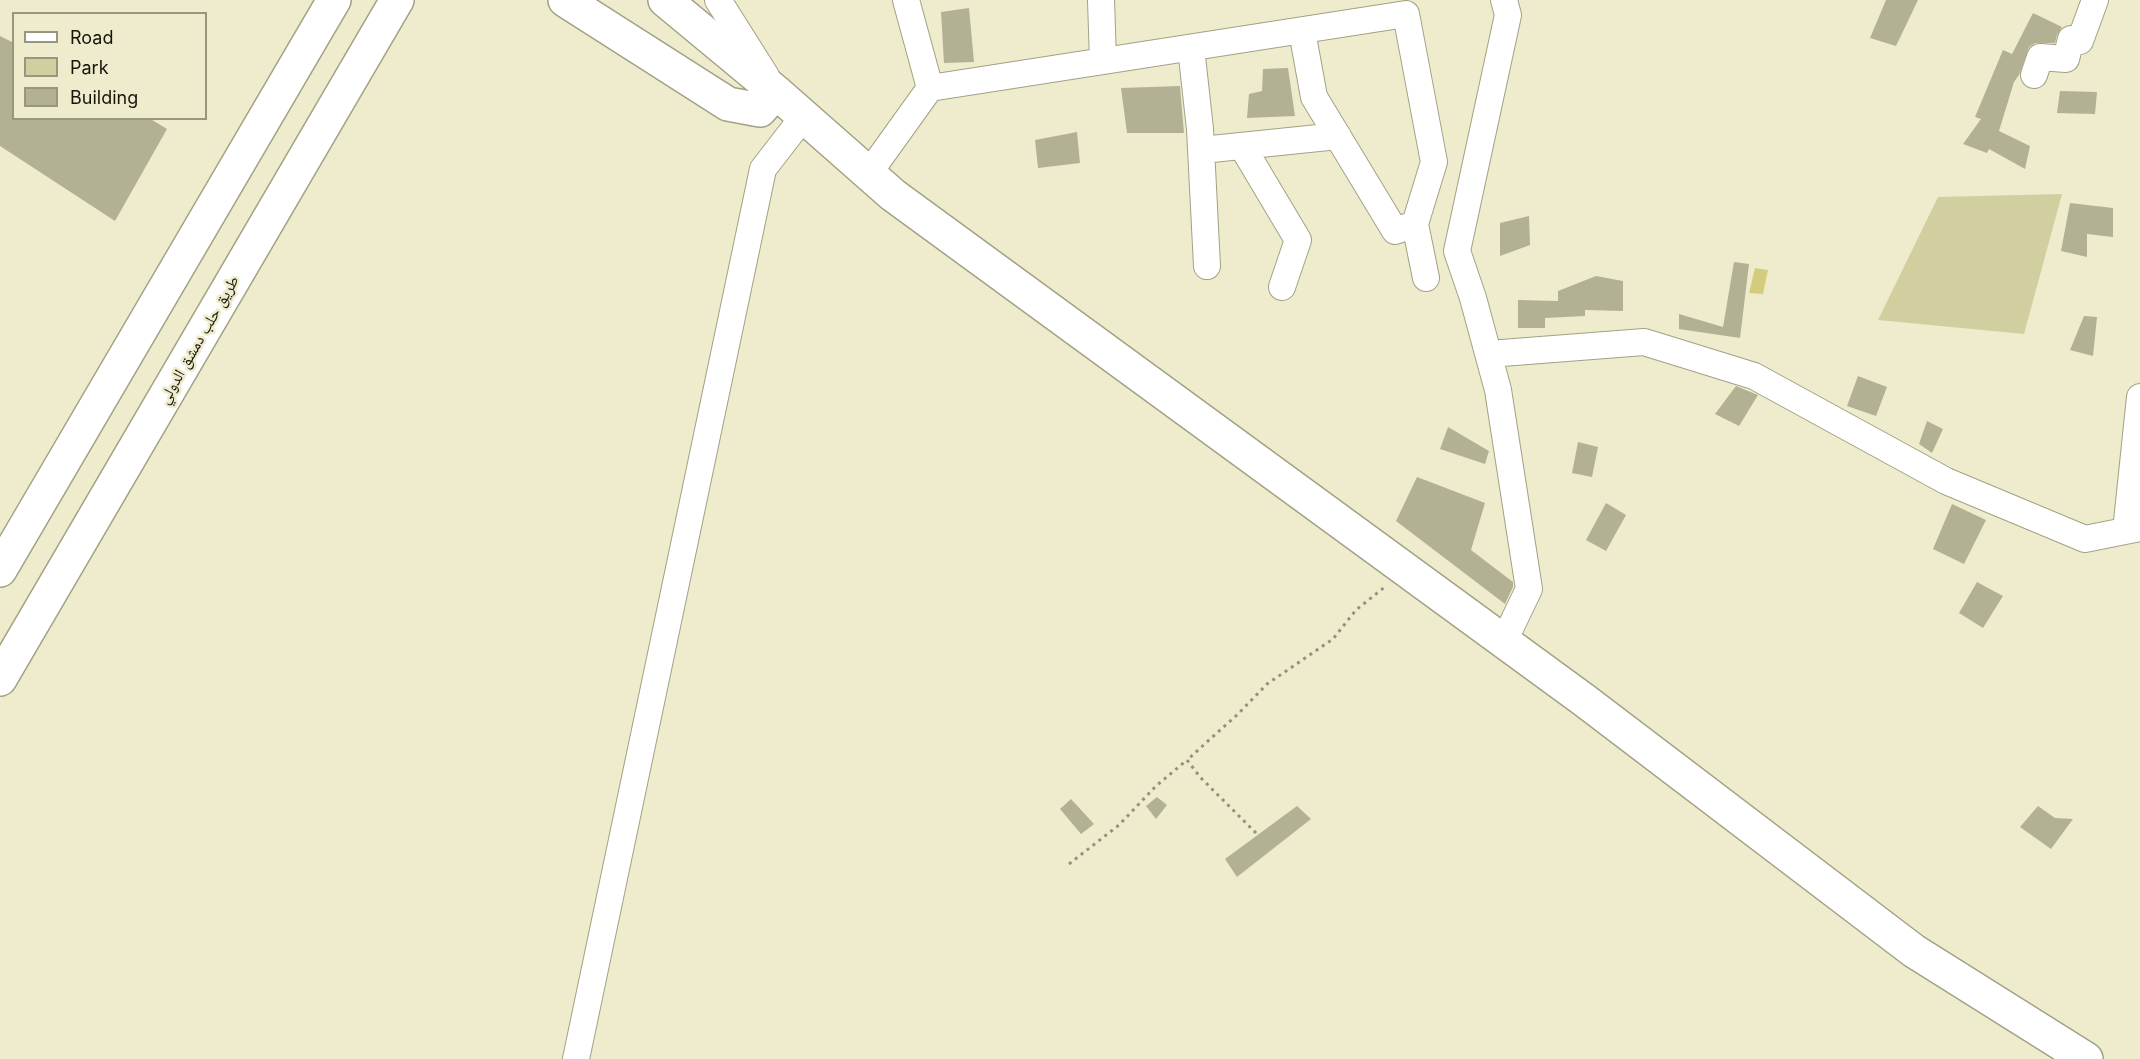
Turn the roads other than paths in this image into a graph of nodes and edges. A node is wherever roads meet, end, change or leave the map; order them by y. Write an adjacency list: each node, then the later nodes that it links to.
1 (334, 0): 29 (main road)
2 (565, 0): 16 (main road)
3 (665, 0): 16 (main road)
4 (718, 0): 16 (street)
5 (906, 0): 15 (street)
6 (1101, 0): 13 (street)
7 (1504, 0): 26 (street)
8 (2096, 0): 14 (street)
9 (396, 2): 31 (main road, طريق حلب دمشق الدولي)
10 (1413, 7): 11 (street); 22 (street)
11 (1302, 31): 12 (street); 18 (street)
12 (1191, 48): 13 (street); 20 (street)
13 (1103, 61): 15 (street)
14 (2034, 75)
15 (930, 88): 21 (street)
16 (776, 92): 17 (main road)
17 (804, 116): 21 (main road); 32 (street)
18 (1338, 136): 19 (street); 22 (street)
19 (1242, 146): 20 (street); 25 (street)
20 (1202, 150): 23 (street)
21 (869, 173): 30 (main road)
22 (1415, 224): 24 (street)
23 (1207, 266)
24 (1426, 278)
25 (1282, 287)
26 (1489, 354): 28 (street); 30 (street)
27 (2140, 397): 28 (street)
28 (2133, 529)
29 (0, 570)
30 (1504, 641): 33 (main road)
31 (0, 679)
32 (576, 1059)
33 (2085, 1059)

